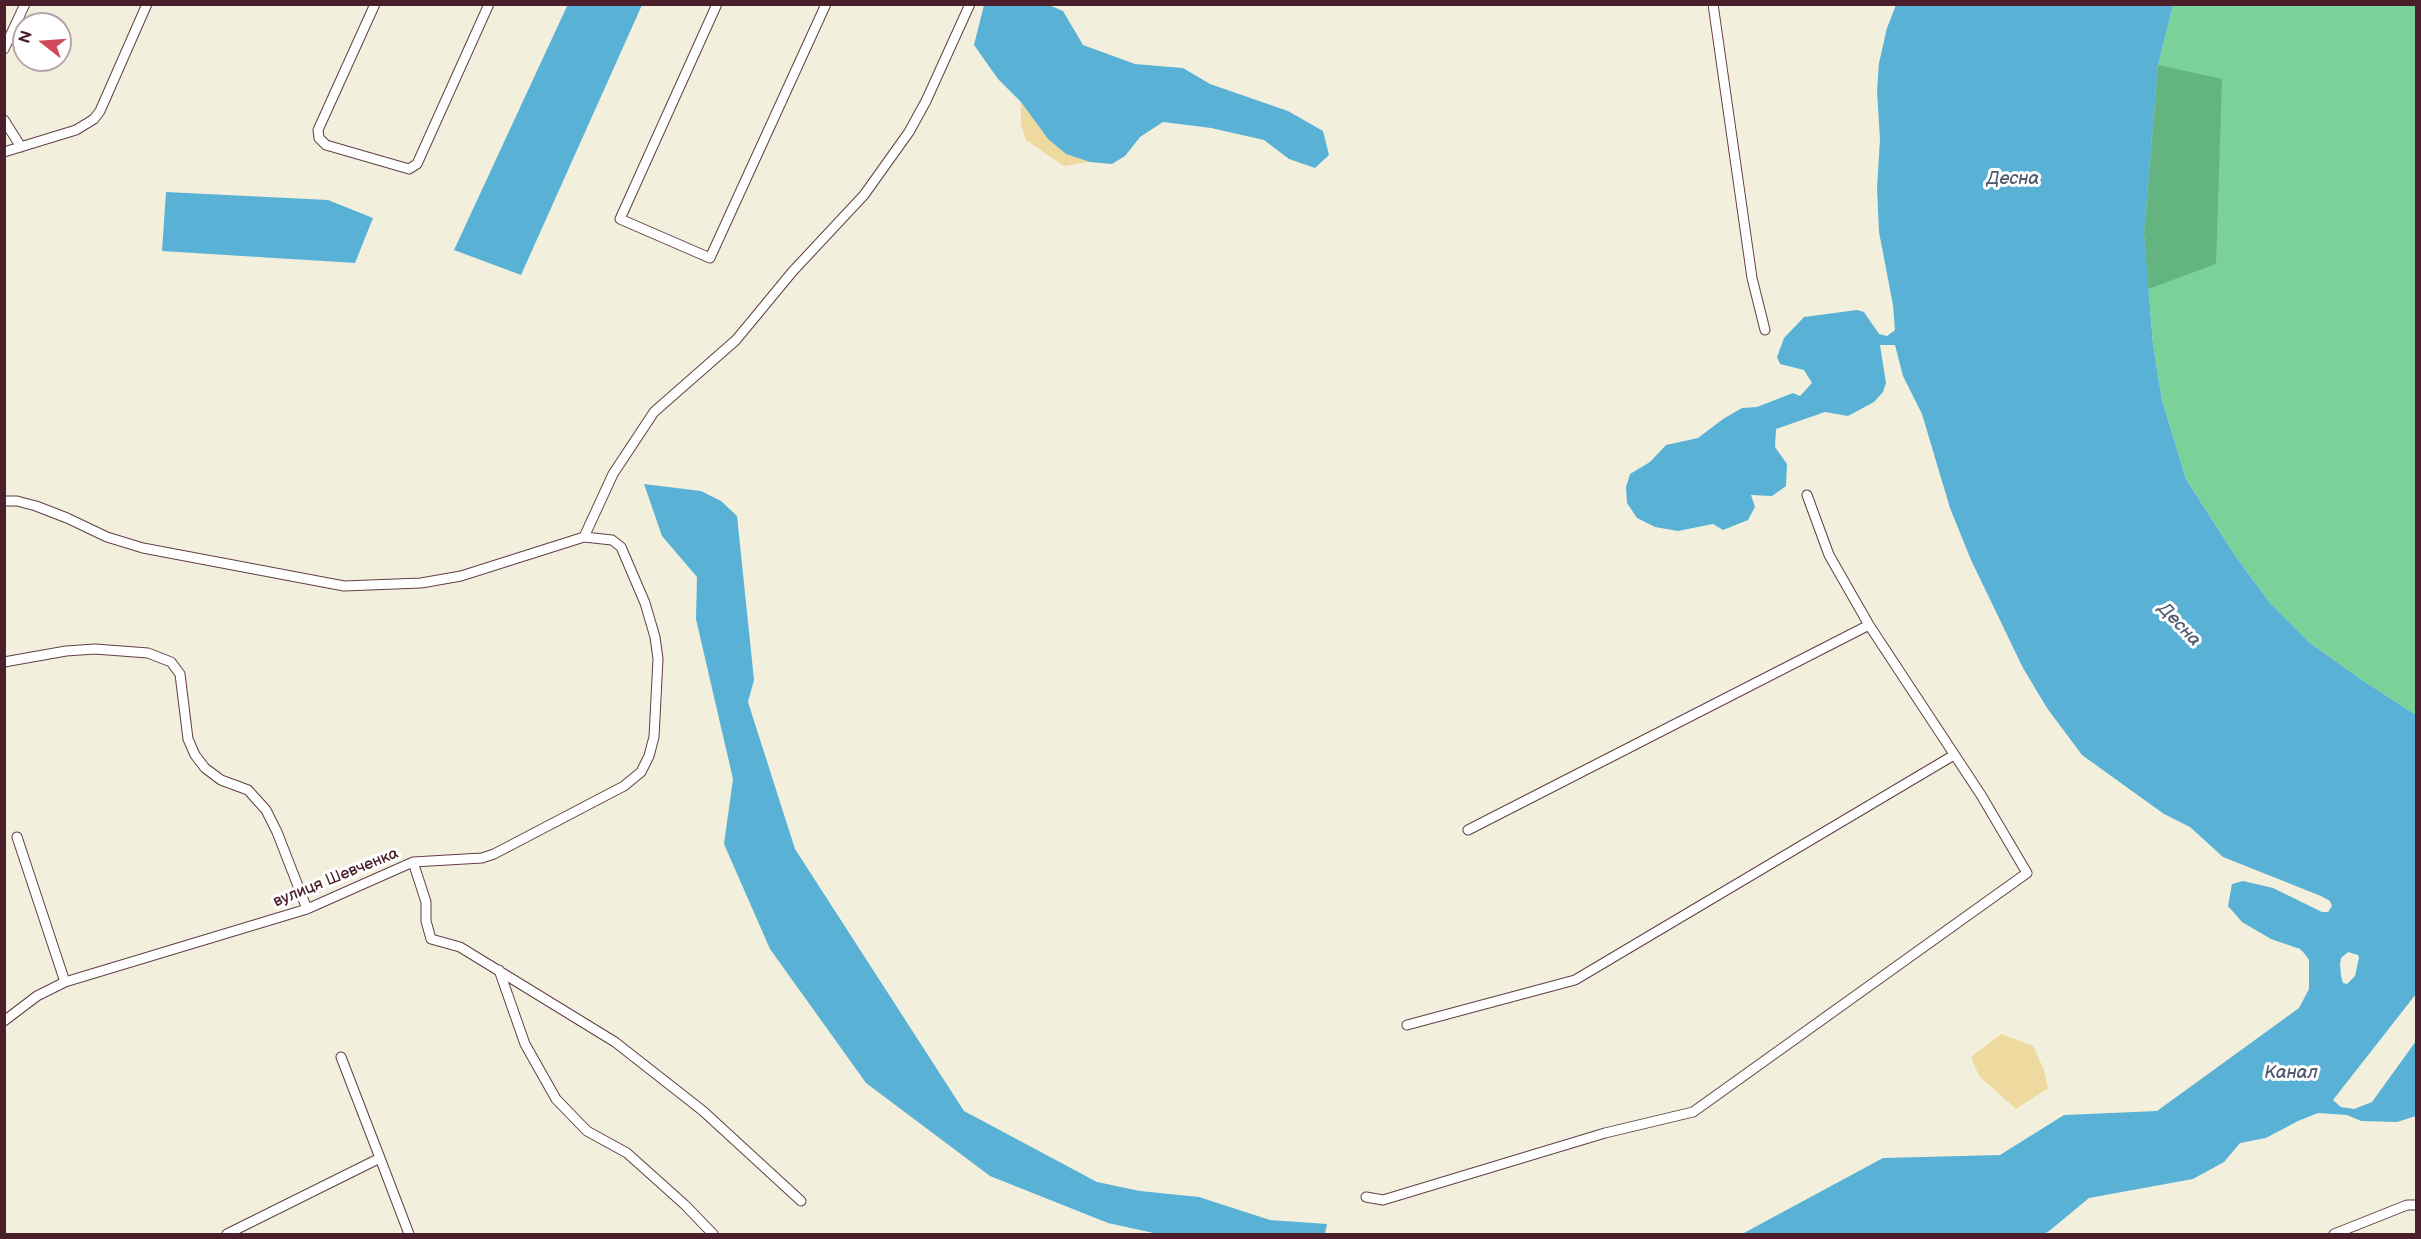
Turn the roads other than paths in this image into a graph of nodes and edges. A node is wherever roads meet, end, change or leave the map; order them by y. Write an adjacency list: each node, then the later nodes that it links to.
1 (25, 4): 9 (street)
2 (147, 4): 11 (street)
3 (375, 4): 4 (street)
4 (489, 4)
5 (717, 4): 6 (street)
6 (825, 4)
7 (969, 4): 16 (street)
8 (1713, 4): 13 (street)
9 (4, 49)
10 (4, 120): 11 (street)
11 (21, 147): 12 (street)
12 (4, 152)
13 (1765, 330)
14 (1807, 495): 17 (street)
15 (4, 501): 16 (street)
16 (584, 537): 22 (street, вулиця Шевченка)
17 (1869, 625): 19 (street); 20 (street)
18 (4, 662): 23 (street)
19 (1954, 755): 27 (street); 30 (street)
20 (1468, 830)
21 (17, 837): 25 (street)
22 (413, 862): 23 (street, вулиця Шевченка); 24 (street)
23 (307, 909): 25 (street, вулиця Шевченка)
24 (500, 970): 31 (street); 35 (street)
25 (64, 982): 26 (street, вулиця Шевченка)
26 (4, 1021)
27 (1407, 1025)
28 (341, 1057): 29 (street)
29 (380, 1158): 33 (street); 34 (street)
30 (1366, 1197)
31 (801, 1202)
32 (2416, 1205): 36 (street)
33 (227, 1234)
34 (408, 1234)
35 (713, 1234)
36 (2334, 1234)

